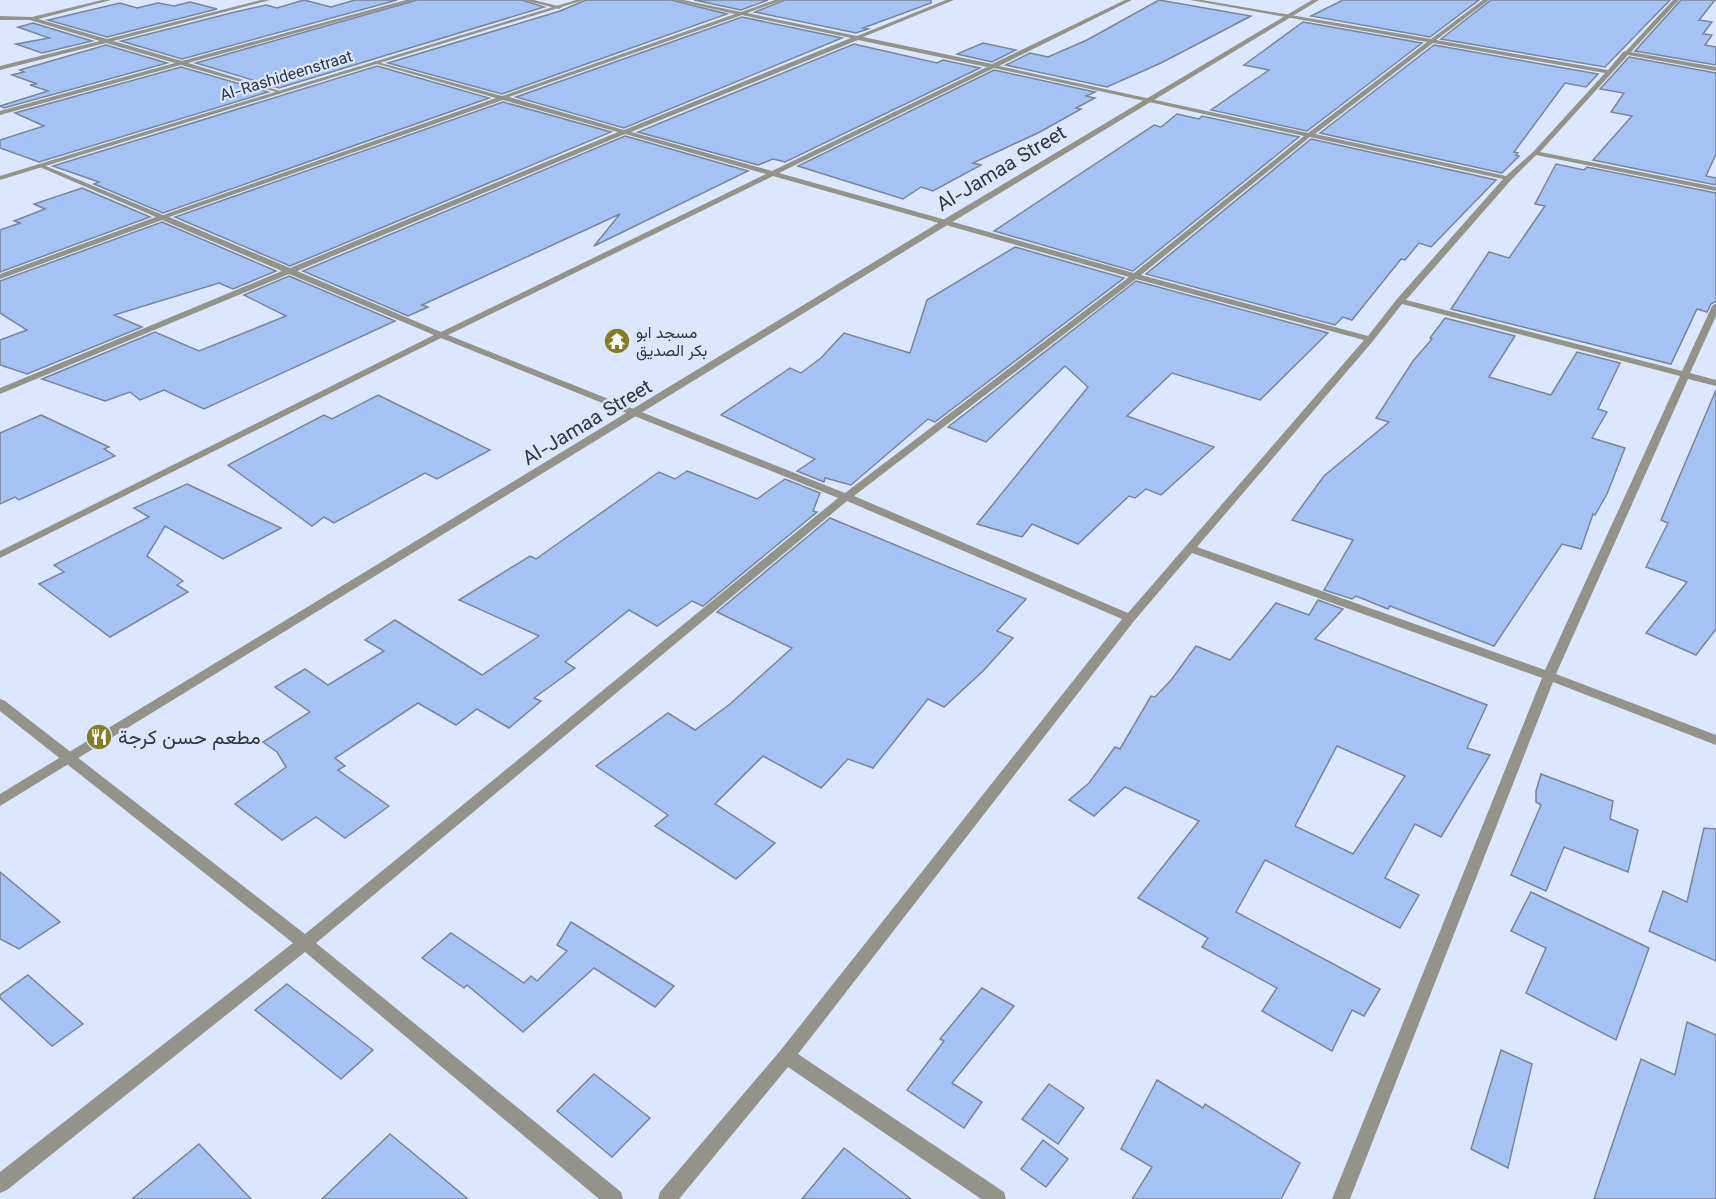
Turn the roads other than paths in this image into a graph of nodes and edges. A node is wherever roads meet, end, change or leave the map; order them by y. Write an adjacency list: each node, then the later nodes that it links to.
1 (108, 0): 18 (street)
2 (267, 0): 21 (street)
3 (412, 0): 25 (street)
4 (527, 0): 14 (street)
5 (581, 0): 14 (street, Al-Rashideenstraat)
6 (676, 0): 15 (street)
7 (780, 0): 15 (street)
8 (951, 0): 20 (street)
9 (1129, 0): 26 (street)
10 (1193, 0): 16 (street)
11 (1316, 0): 16 (street, Al-Jamaa Street)
12 (1486, 0): 22 (street)
13 (1676, 0): 23 (street)
14 (559, 7): 24 (street, Al-Rashideenstraat)
15 (741, 14): 20 (street); 31 (street)
16 (1289, 16): 22 (street); 32 (street, Al-Jamaa Street)
17 (0, 18): 18 (street)
18 (30, 18): 19 (street); 21 (street)
19 (0, 26)
20 (858, 38): 26 (street); 34 (street)
21 (107, 40): 25 (street); 27 (street)
22 (1432, 41): 29 (street); 35 (street)
23 (1625, 53): 28 (street); 29 (street)
24 (376, 62): 30 (street, Al-Rashideenstraat); 31 (street)
25 (181, 63): 30 (street); 33 (street)
26 (992, 66): 32 (street); 38 (street)
27 (0, 68)
28 (1716, 69)
29 (1609, 72): 36 (street)
30 (278, 92): 37 (street, Al-Rashideenstraat)
31 (503, 97): 34 (street); 42 (street)
32 (1149, 100): 35 (street); 43 (street, Al-Jamaa Street)
33 (0, 113)
34 (627, 131): 38 (street); 44 (street)
35 (1309, 135): 40 (street); 45 (street)
36 (1535, 153): 40 (street); 41 (street)
37 (39, 165): 39 (street, Al-Rashideenstraat); 42 (street)
38 (772, 173): 43 (street); 49 (street)
39 (0, 178)
40 (1508, 178): 47 (street)
41 (1716, 189)
42 (163, 218): 44 (street); 46 (street)
43 (946, 222): 45 (street); 54 (street, Al-Jamaa Street)
44 (292, 271): 49 (street); 53 (street)
45 (1135, 276): 50 (street); 55 (street)
46 (0, 277)
47 (1400, 301): 50 (street); 51 (street)
48 (1716, 306): 51 (street)
49 (441, 334): 54 (street); 57 (street)
50 (1370, 339): 56 (street)
51 (1686, 375): 52 (street); 59 (street)
52 (1716, 383)
53 (0, 391)
54 (637, 413): 55 (street); 62 (street, Al-Jamaa Street)
55 (846, 497): 58 (street); 64 (street)
56 (1190, 548): 58 (street); 59 (street)
57 (0, 555)
58 (1130, 618): 65 (street)
59 (1549, 676): 61 (street); 70 (street)
60 (0, 705): 62 (street)
61 (1716, 741)
62 (69, 759): 63 (street, Al-Jamaa Street); 64 (street)
63 (0, 801)
64 (305, 943): 66 (street); 67 (street)
65 (786, 1056): 68 (street); 69 (street)
66 (0, 1184)
67 (614, 1199)
68 (667, 1199)
69 (997, 1199)
70 (1341, 1199)

